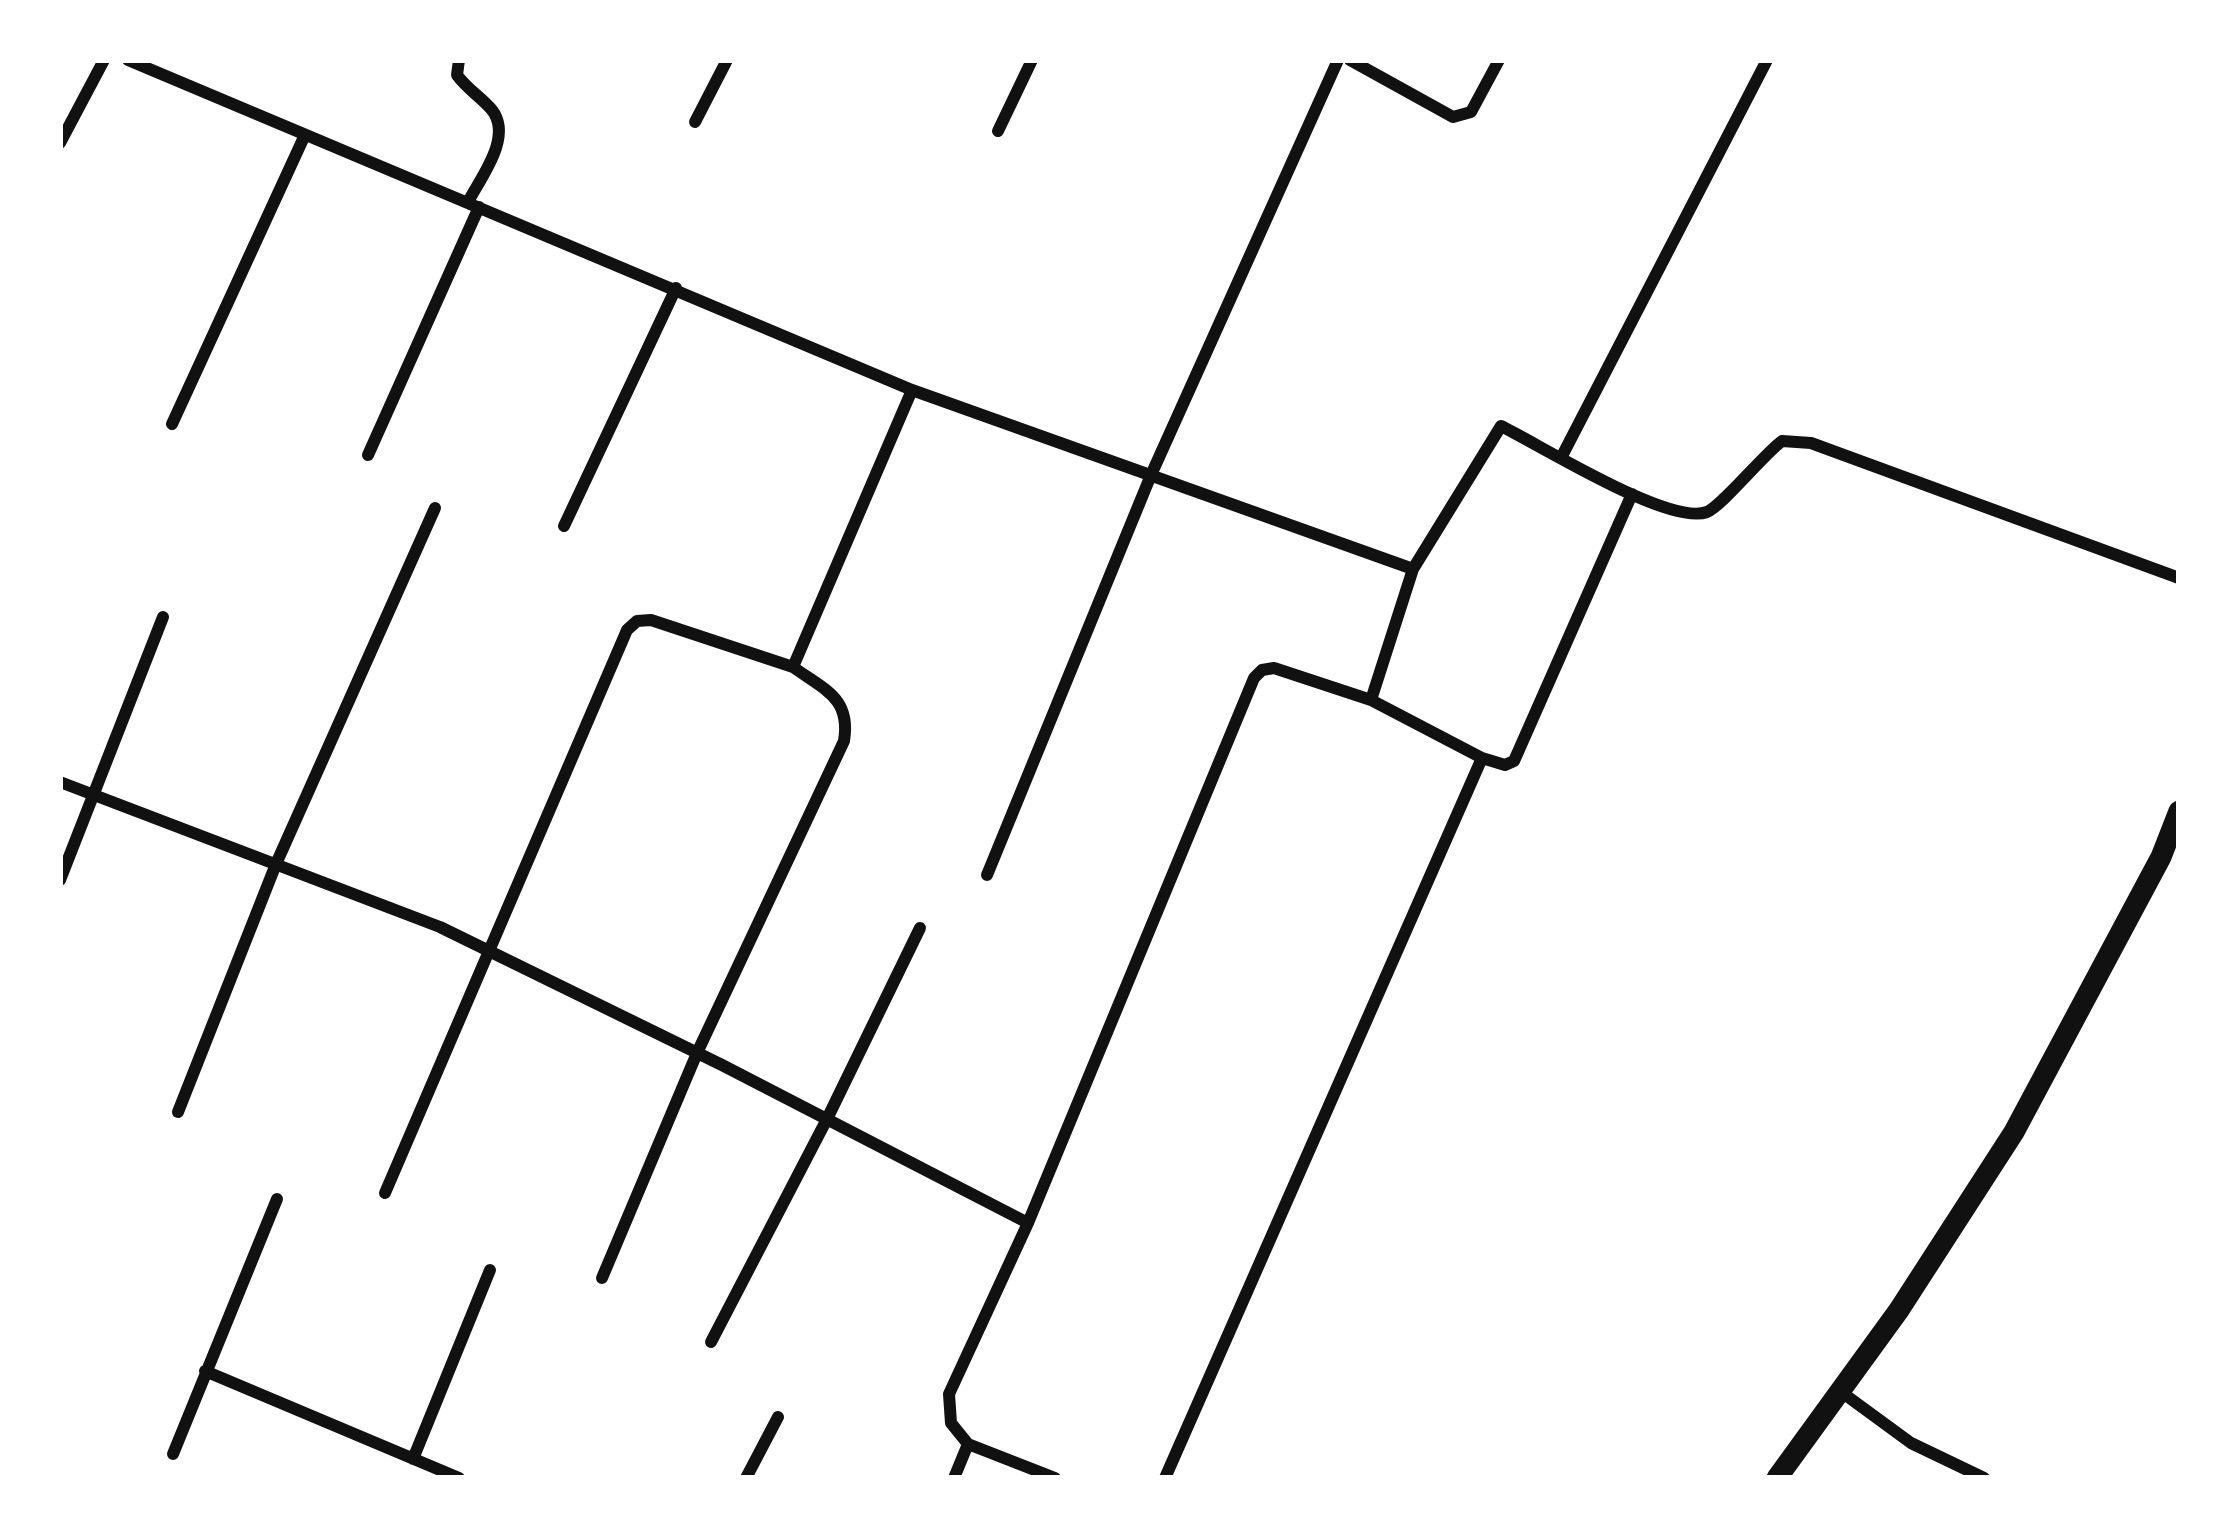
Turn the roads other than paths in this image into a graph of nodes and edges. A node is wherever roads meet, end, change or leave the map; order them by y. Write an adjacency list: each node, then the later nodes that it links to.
1 (104, 60): 13 (street)
2 (128, 60): 12 (street)
3 (459, 60): 14 (street)
4 (727, 60): 10 (street)
5 (1032, 60): 11 (street)
6 (1338, 60): 20 (street)
7 (1350, 60): 8 (street)
8 (1498, 60)
9 (1767, 60): 19 (street)
10 (695, 122)
11 (998, 131)
12 (304, 137): 14 (street); 17 (street)
13 (60, 143)
14 (474, 204): 15 (street); 18 (street)
15 (676, 288): 16 (street); 23 (street)
16 (912, 390): 20 (street); 27 (street)
17 (172, 424)
18 (368, 455)
19 (1562, 456): 21 (street); 24 (street)
20 (1151, 475): 24 (street); 34 (street)
21 (1632, 494): 25 (street); 29 (street)
22 (435, 508): 33 (street)
23 (564, 526)
24 (1413, 569): 28 (street)
25 (2179, 578)
26 (164, 616): 31 (street)
27 (794, 667): 37 (street); 38 (street)
28 (1371, 700): 29 (street); 43 (street)
29 (1482, 758): 57 (street)
30 (60, 782): 31 (street)
31 (93, 794): 33 (street); 35 (street)
32 (2179, 811): 48 (street)
33 (276, 865): 37 (street); 39 (street)
34 (987, 875)
35 (60, 880)
36 (920, 928): 40 (street)
37 (487, 950): 38 (street); 41 (street)
38 (697, 1053): 40 (street); 45 (street)
39 (178, 1112)
40 (827, 1120): 43 (street); 46 (street)
41 (385, 1193)
42 (277, 1198): 47 (street)
43 (1028, 1223): 50 (street)
44 (490, 1270): 52 (street)
45 (602, 1278)
46 (711, 1342)
47 (205, 1371): 51 (street); 52 (street)
48 (1840, 1391): 58 (street); 59 (street)
49 (778, 1417): 54 (street)
50 (968, 1444): 55 (street); 56 (street)
51 (173, 1454)
52 (413, 1459): 53 (street)
53 (459, 1478)
54 (746, 1478)
55 (954, 1478)
56 (1055, 1478)
57 (1166, 1478)
58 (1777, 1478)
59 (1984, 1478)

